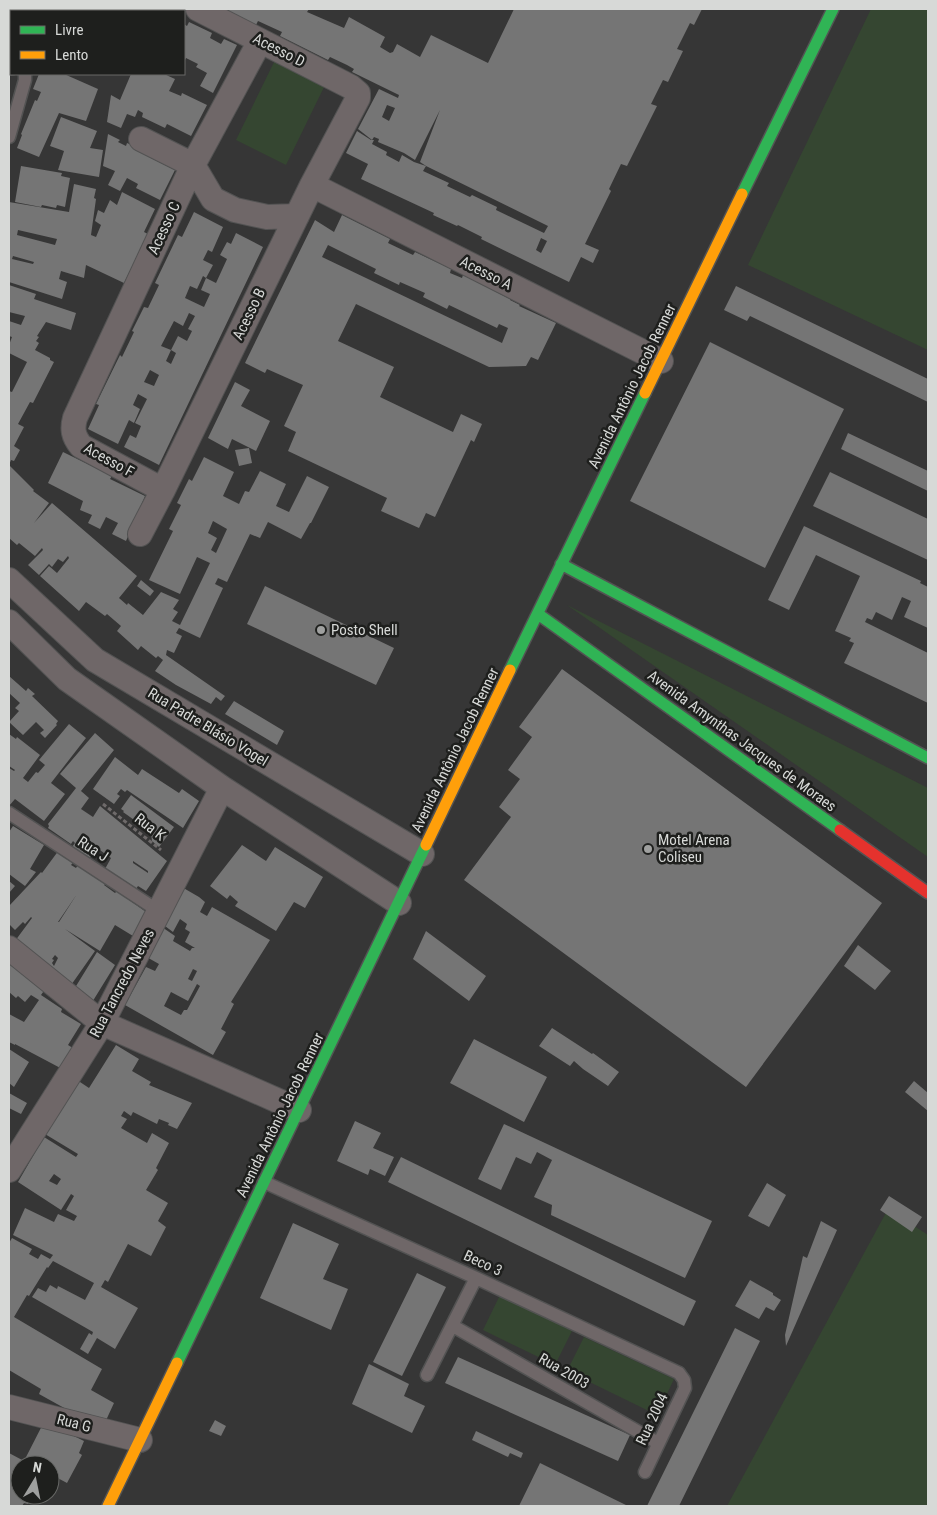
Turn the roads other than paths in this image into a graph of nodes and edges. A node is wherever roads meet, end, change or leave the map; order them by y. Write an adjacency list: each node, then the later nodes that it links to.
1 (198, 9): 3 (street, Acesso D)
2 (833, 9): 11 (main road, Avenida Antônio Jacob Renner)
3 (260, 41): 5 (street, Acesso D); 8 (street, Acesso C)
4 (25, 75): 6 (lane)
5 (358, 93): 9 (street, Acesso B)
6 (9, 137)
7 (141, 140): 8 (street)
8 (193, 165): 10 (street); 12 (street, Acesso C)
9 (312, 185): 10 (street, Acesso B); 11 (street, Acesso A)
10 (297, 216): 13 (street, Acesso B)
11 (661, 361): 15 (main road, Avenida Antônio Jacob Renner)
12 (76, 418): 13 (street, Acesso F)
13 (163, 490): 14 (street, Acesso B)
14 (140, 534)
15 (561, 564): 17 (main road, Avenida Antônio Jacob Renner); 19 (main road)
16 (9, 580): 22 (street, Rua Padre Blásio Vogel)
17 (538, 614): 22 (main road, Avenida Antônio Jacob Renner); 23 (main road, Avenida Amynthas Jacques de Moraes)
18 (9, 622): 20 (street)
19 (928, 758)
20 (222, 788): 24 (street); 25 (street, Rua Tancredo Neves)
21 (9, 812): 25 (lane, Rua J)
22 (422, 854): 24 (main road, Avenida Antônio Jacob Renner)
23 (928, 893)
24 (399, 903): 28 (main road, Avenida Antônio Jacob Renner)
25 (160, 912): 27 (street, Rua Tancredo Neves)
26 (9, 948): 27 (street)
27 (102, 1024): 28 (street); 29 (street, Rua Tancredo Neves)
28 (299, 1110): 30 (main road, Avenida Antônio Jacob Renner)
29 (9, 1170)
30 (264, 1182): 31 (lane, Beco 3); 36 (main road, Avenida Antônio Jacob Renner)
31 (476, 1278): 32 (lane); 34 (lane, Beco 3)
32 (452, 1326): 33 (lane); 37 (lane, Rua 2003)
33 (427, 1375)
34 (684, 1380): 37 (lane, Rua 2004)
35 (9, 1406): 36 (street, Rua G)
36 (140, 1440): 39 (main road, Avenida Antônio Jacob Renner)
37 (658, 1443): 38 (lane, Rua 2004)
38 (645, 1472)
39 (108, 1506)

